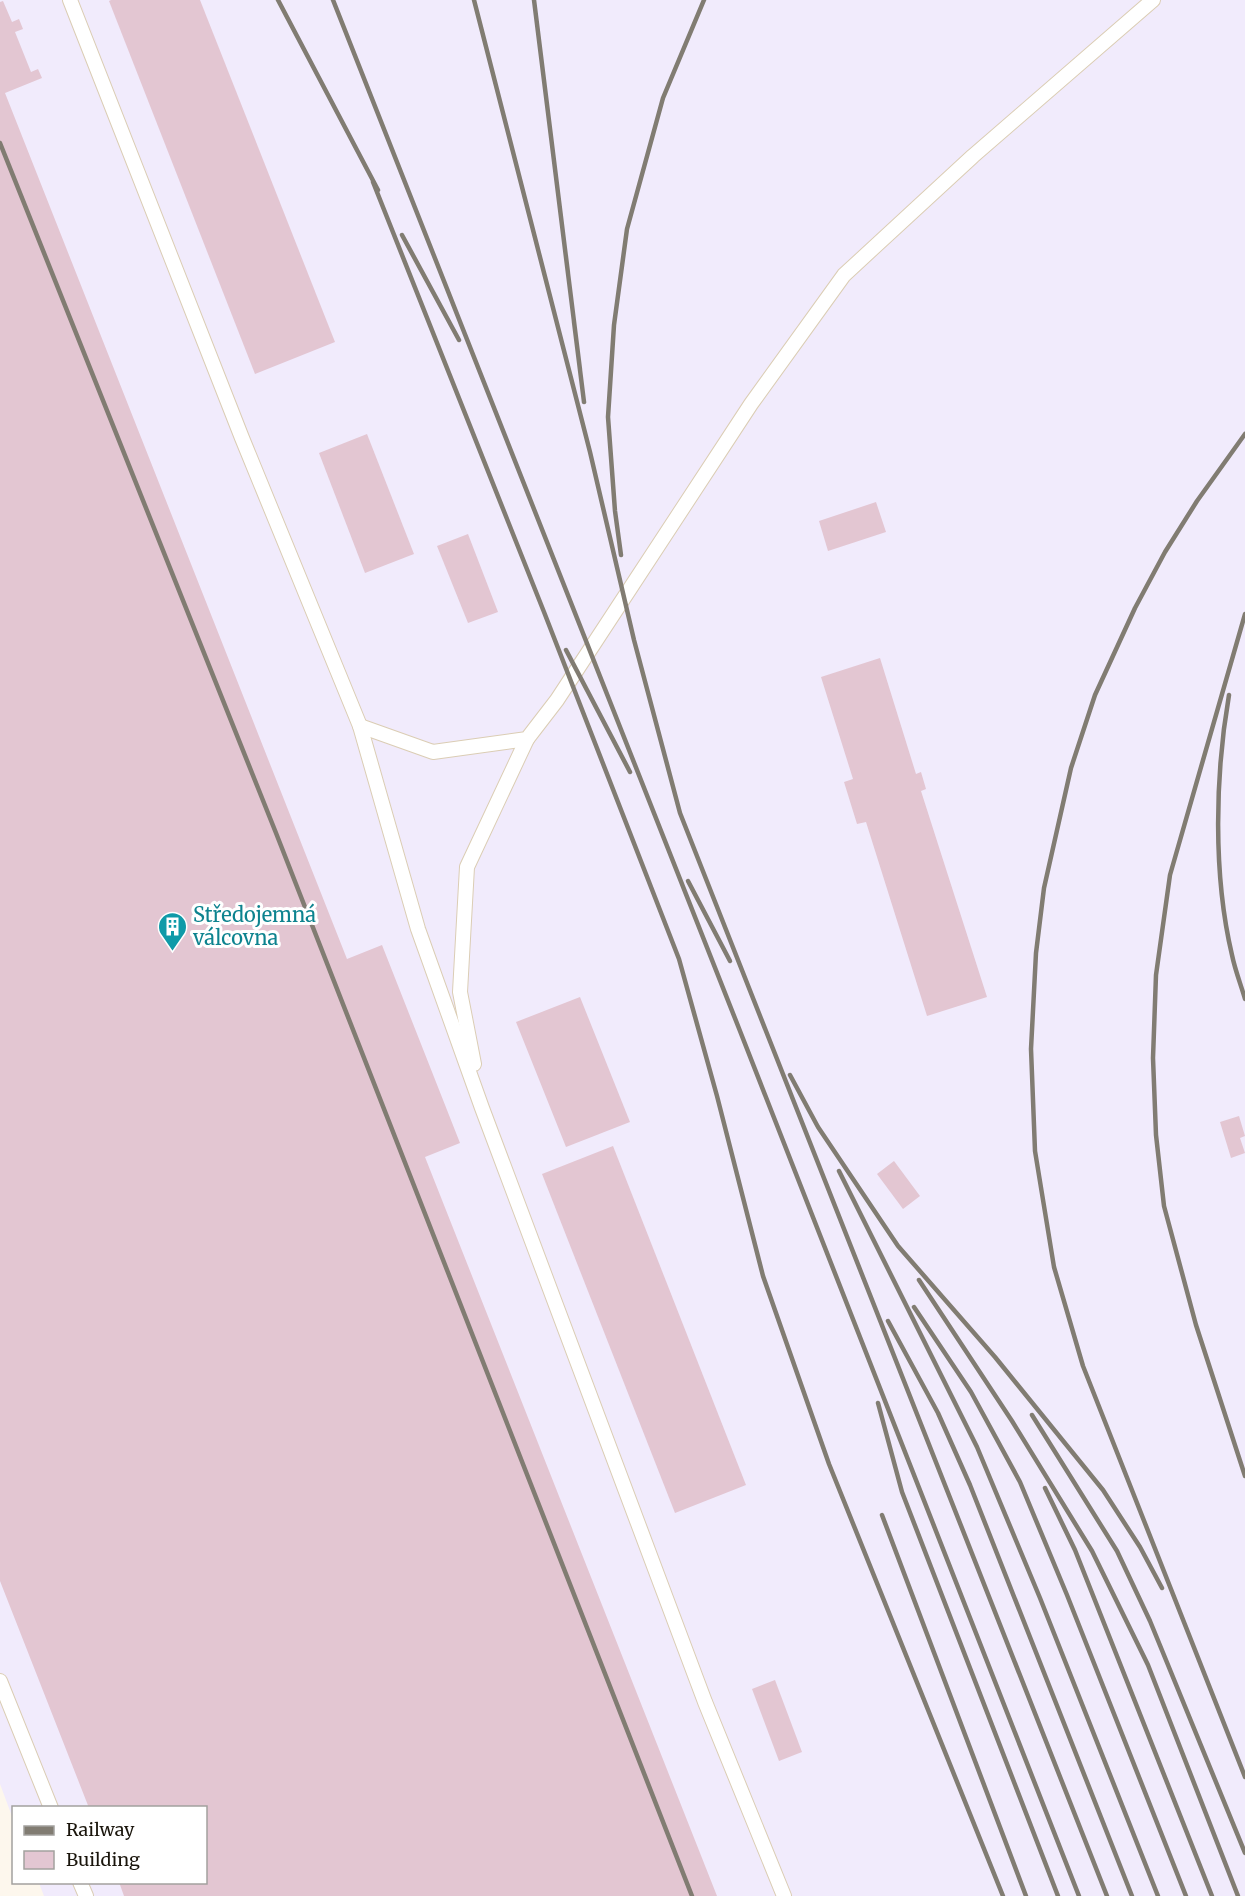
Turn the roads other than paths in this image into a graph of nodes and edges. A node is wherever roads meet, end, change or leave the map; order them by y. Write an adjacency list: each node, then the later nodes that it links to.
1 (70, 0): 3 (lane)
2 (1153, 0): 4 (lane)
3 (360, 726): 4 (lane); 5 (lane)
4 (527, 739): 5 (lane)
5 (482, 1108): 8 (lane)
6 (0, 1681): 7 (lane)
7 (50, 1806)
8 (784, 1896)

